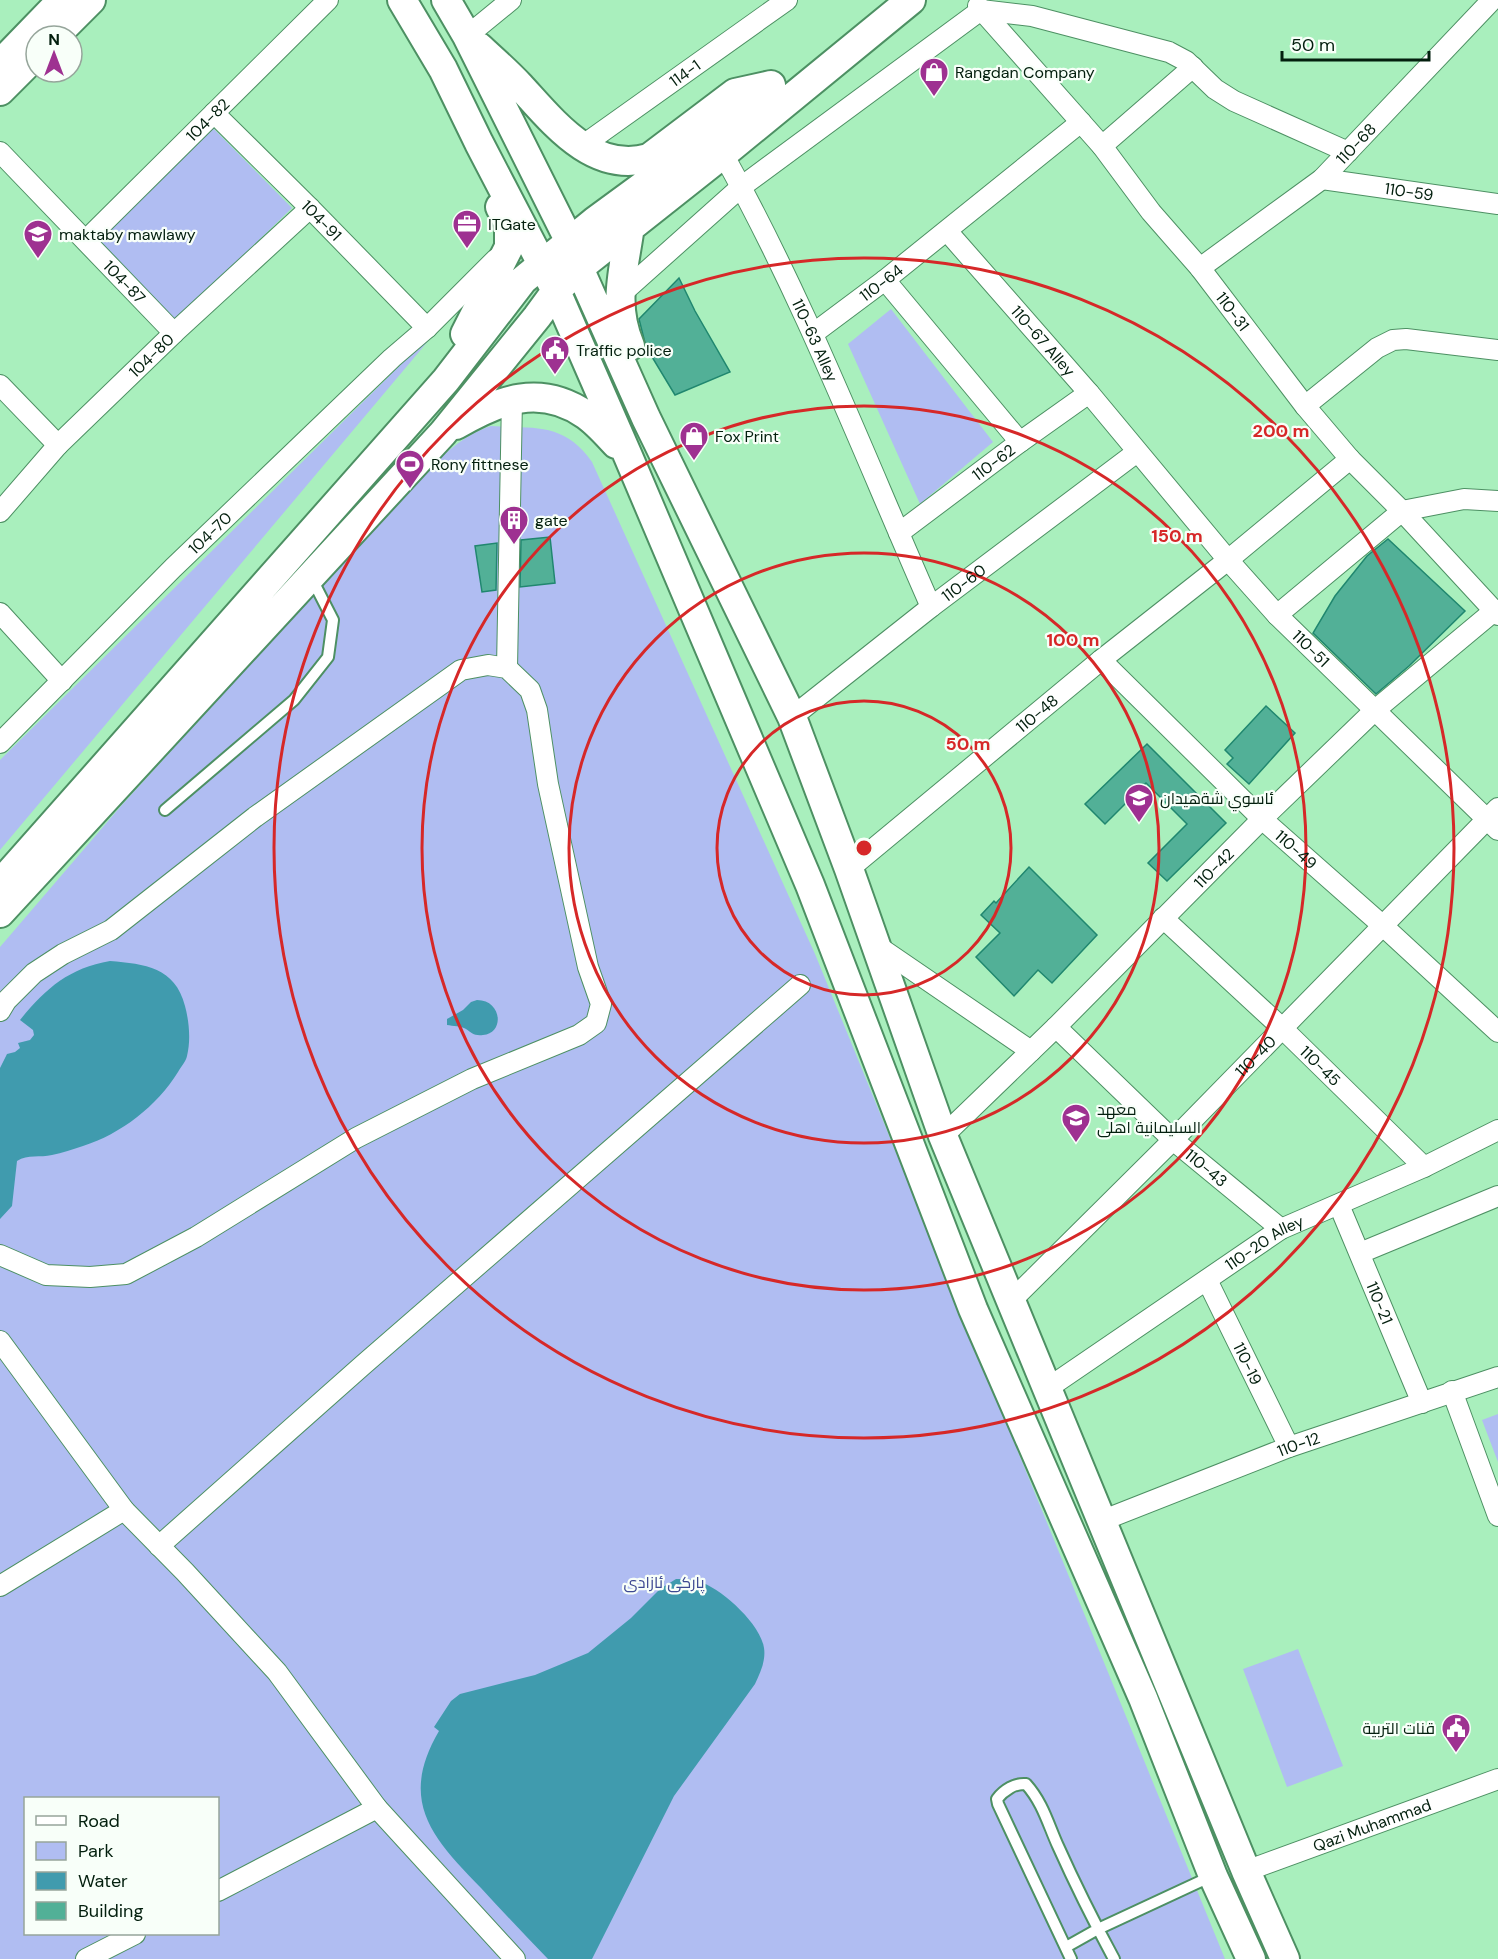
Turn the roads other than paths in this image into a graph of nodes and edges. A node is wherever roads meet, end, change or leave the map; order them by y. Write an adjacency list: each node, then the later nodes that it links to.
1 (62, 0): 14 (main road)
2 (91, 0): 12 (main road)
3 (328, 0): 19 (street, 104-82)
4 (402, 0): 21 (main road)
5 (446, 0): 13 (main road)
6 (511, 0): 13 (street)
7 (787, 0): 22 (street, 114-1)
8 (886, 0): 17 (main road)
9 (911, 0): 26 (main road)
10 (1492, 0): 25 (street, 110-68)
11 (977, 5): 16 (street); 20 (street, 110-31); 28 (street)
12 (67, 24)
13 (467, 36): 22 (main road); 35 (main road)
14 (1, 60)
15 (24, 67): 18 (main road)
16 (1193, 67): 23 (street); 25 (street)
17 (785, 82): 22 (main road); 35 (main road)
18 (0, 91)
19 (214, 113): 30 (street, 104-91); 33 (street, 104-82)
20 (1081, 122): 23 (street, 110-31); 32 (street, 110-64)
21 (478, 143): 34 (main road); 36 (main road)
22 (582, 146)
23 (1102, 146): 37 (street, 110-31)
24 (0, 152): 33 (street, 104-87)
25 (1348, 152): 27 (street, 110-68)
26 (723, 154): 28 (street, 110-63 Alley); 31 (main road)
27 (1322, 179): 29 (street, 110-59); 37 (street, 110-68)
28 (741, 187): 40 (street); 43 (street, 110-63 Alley)
29 (1498, 204)
30 (310, 207): 41 (street, 104-91); 42 (street, 104-80)
31 (630, 226): 35 (main road); 40 (main road)
32 (947, 231): 38 (street, 110-64); 47 (street, 110-67 Alley)
33 (86, 240): 42 (street, 104-87)
34 (509, 247): 41 (street, 104-70); 45 (main road)
35 (574, 255): 36 (main road); 39 (main road); 50 (main road)
36 (542, 264): 39 (main road); 45 (main road)
37 (1200, 268): 49 (street, 110-31)
38 (885, 280): 43 (street, 110-64); 52 (street)
39 (555, 291): 51 (main road); 55 (main road)
40 (620, 295): 50 (main road)
41 (427, 328): 69 (street, 104-70)
42 (174, 333): 53 (street, 104-80)
43 (813, 333): 60 (street, 110-63 Alley)
44 (1498, 350): 49 (street)
45 (446, 380): 77 (main road)
46 (0, 385): 53 (street)
47 (1089, 393): 52 (street, 110-62); 54 (street, 110-67 Alley)
48 (512, 399): 51 (main road); 55 (main road); 68 (street)
49 (1305, 406): 56 (street, 110-31)
50 (646, 418): 71 (main road)
51 (443, 433): 62 (main road)
52 (1020, 442): 60 (street, 110-62)
53 (58, 445): 59 (street, 104-80)
54 (1137, 452): 61 (street, 110-51); 63 (street, 110-60)
55 (628, 456): 106 (main road)
56 (1350, 459): 58 (street, 110-31); 61 (street, 110-48)
57 (1498, 501): 58 (street)
58 (1402, 511): 65 (street, 110-31); 66 (street)
59 (0, 512)
60 (899, 533): 63 (street, 110-63 Alley)
61 (1228, 560): 66 (street, 110-51); 67 (street, 110-48)
62 (311, 576): 73 (lane); 78 (main road)
63 (931, 607): 71 (street, 110-60)
64 (0, 613): 69 (street)
65 (1496, 613): 70 (street, 110-42)
66 (1277, 615): 70 (street, 110-51)
67 (1101, 660): 74 (street, 110-49); 76 (street, 110-48)
68 (507, 668): 83 (street); 96 (street)
69 (62, 681): 72 (street, 104-70)
70 (1374, 711): 74 (street, 110-42); 75 (street, 110-51)
71 (792, 717): 76 (main road)
72 (0, 743)
73 (165, 810)
74 (1262, 819): 79 (street, 110-42); 80 (street, 110-49)
75 (1494, 819): 80 (street, 110-40)
76 (849, 869): 81 (main road)
77 (0, 884)
78 (0, 913)
79 (1163, 918): 84 (street, 110-42); 85 (street, 110-45)
80 (1382, 925): 85 (street, 110-40); 86 (street, 110-49)
81 (876, 945): 87 (street); 89 (main road)
82 (800, 985): 110 (street)
83 (0, 1011)
84 (1056, 1027): 87 (street, 110-42); 90 (street, 110-43)
85 (1282, 1028): 90 (street, 110-40); 91 (street, 110-45)
86 (1498, 1032)
87 (1031, 1051): 89 (street, 110-42)
88 (1498, 1130): 91 (street, 110-20 Alley)
89 (944, 1136): 98 (main road)
90 (1173, 1140): 94 (street, 110-43); 98 (street, 110-40)
91 (1424, 1167): 93 (street, 110-20 Alley)
92 (1498, 1196): 95 (street)
93 (1339, 1205): 94 (street, 110-20 Alley); 95 (street, 110-21)
94 (1281, 1229): 97 (street, 110-20 Alley)
95 (1360, 1253): 103 (street, 110-21)
96 (0, 1255)
97 (1207, 1280): 101 (street, 110-20 Alley); 105 (street, 110-19)
98 (1011, 1301): 101 (main road)
99 (0, 1341): 107 (street)
100 (1498, 1377): 102 (street, 110-12)
101 (1048, 1388): 104 (main road)
102 (1452, 1391): 103 (street, 110-12); 108 (street)
103 (1422, 1402): 105 (street, 110-12)
104 (1068, 1439): 106 (main road); 109 (main road)
105 (1289, 1447): 109 (street, 110-12)
106 (1035, 1454): 115 (main road)
107 (124, 1510): 110 (street); 111 (street)
108 (1498, 1516)
109 (1101, 1521): 114 (main road)
110 (159, 1546): 113 (street)
111 (0, 1586)
112 (1498, 1779): 114 (street, Qazi Muhammad)
113 (377, 1808): 116 (street); 121 (street)
114 (1246, 1871): 125 (main road)
115 (1213, 1876): 117 (lane); 124 (main road)
116 (219, 1890)
117 (1098, 1929): 119 (lane); 119 (lane); 123 (lane)
118 (133, 1935): 120 (street)
119 (1066, 1947): 122 (lane)
120 (86, 1959)
121 (515, 1959)
122 (1071, 1959)
123 (1114, 1959)
124 (1251, 1959)
125 (1285, 1959)

